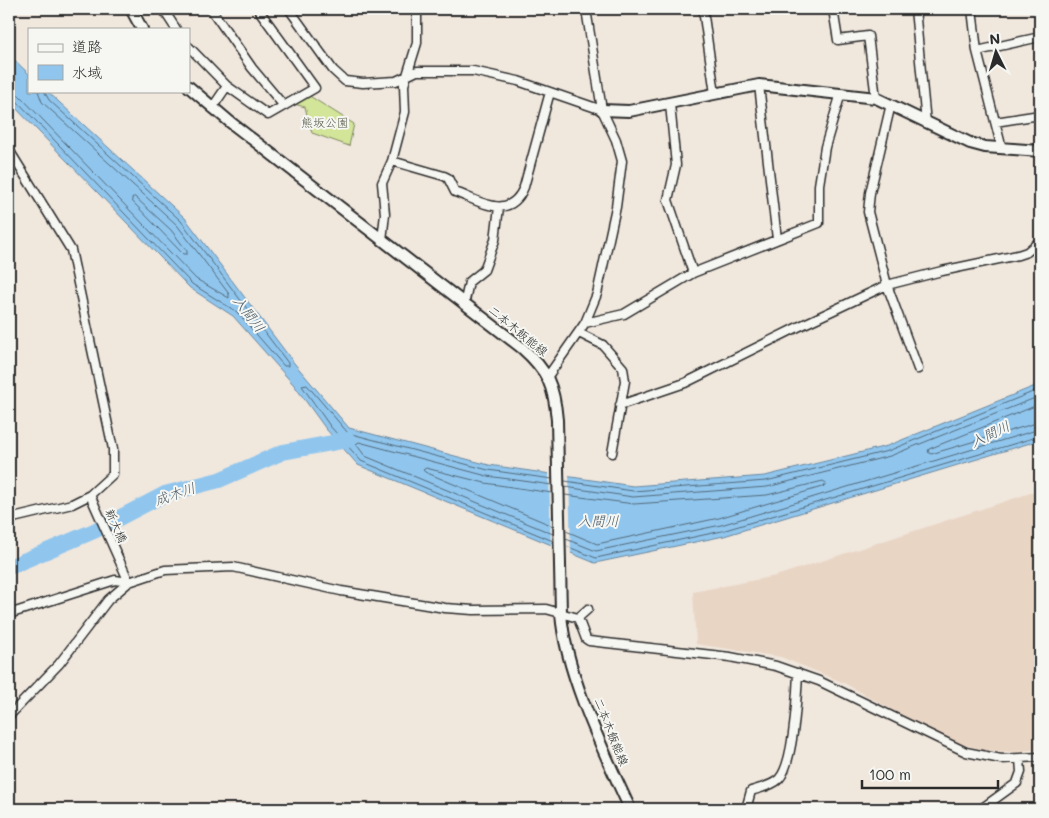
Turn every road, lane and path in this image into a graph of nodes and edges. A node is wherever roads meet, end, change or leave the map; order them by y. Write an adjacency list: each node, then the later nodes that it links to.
1 (131, 9): 12 (main road)
2 (163, 9): 13 (street)
3 (211, 9): 27 (street)
4 (258, 9): 27 (street)
5 (289, 9): 17 (street)
6 (417, 9): 17 (street)
7 (586, 9): 29 (street)
8 (703, 9): 23 (street)
9 (833, 9): 24 (street)
10 (915, 9): 32 (street)
11 (972, 9): 16 (street)
12 (141, 28)
13 (175, 28)
14 (1040, 37): 16 (street)
15 (190, 48): 19 (street)
16 (977, 51): 31 (street)
17 (408, 76): 21 (street); 36 (street)
18 (759, 85): 22 (main road); 23 (main road); 38 (street)
19 (227, 86): 27 (street); 28 (street)
20 (190, 89): 28 (main road, 二本木飯能線)
21 (550, 92): 29 (street); 37 (street)
22 (841, 93): 24 (main road); 38 (street)
23 (715, 94): 25 (main road)
24 (876, 98): 26 (main road)
25 (670, 104): 29 (main road); 41 (street)
26 (891, 104): 32 (main road); 42 (street)
27 (284, 106)
28 (212, 108): 39 (main road, 二本木飯能線)
29 (602, 110): 44 (street)
30 (1040, 115): 31 (street)
31 (995, 122): 33 (street)
32 (926, 123): 33 (main road)
33 (1002, 149): 35 (main road)
34 (9, 150): 50 (street)
35 (1040, 151)
36 (392, 161): 37 (street); 39 (street)
37 (499, 207): 43 (street)
38 (777, 239): 41 (street)
39 (382, 240): 43 (main road, 二本木飯能線)
40 (1040, 241): 42 (street)
41 (693, 273): 44 (street)
42 (888, 285): 46 (street); 48 (street)
43 (464, 304): 47 (main road, 二本木飯能線)
44 (585, 323): 45 (street)
45 (579, 333): 47 (street); 48 (street)
46 (918, 369)
47 (548, 376): 53 (main road, 二本木飯能線)
48 (620, 405): 49 (street)
49 (612, 453)
50 (90, 496): 51 (street); 52 (street, 新大橋)
51 (9, 519)
52 (129, 582): 53 (street); 55 (street); 58 (street)
53 (562, 607): 56 (street); 61 (main road, 二本木飯能線)
54 (588, 609): 56 (street)
55 (9, 614)
56 (578, 618): 57 (street)
57 (798, 672): 60 (street); 62 (street)
58 (9, 716)
59 (1040, 757): 60 (street)
60 (1020, 759): 63 (street)
61 (630, 809)
62 (746, 809)
63 (982, 809)

